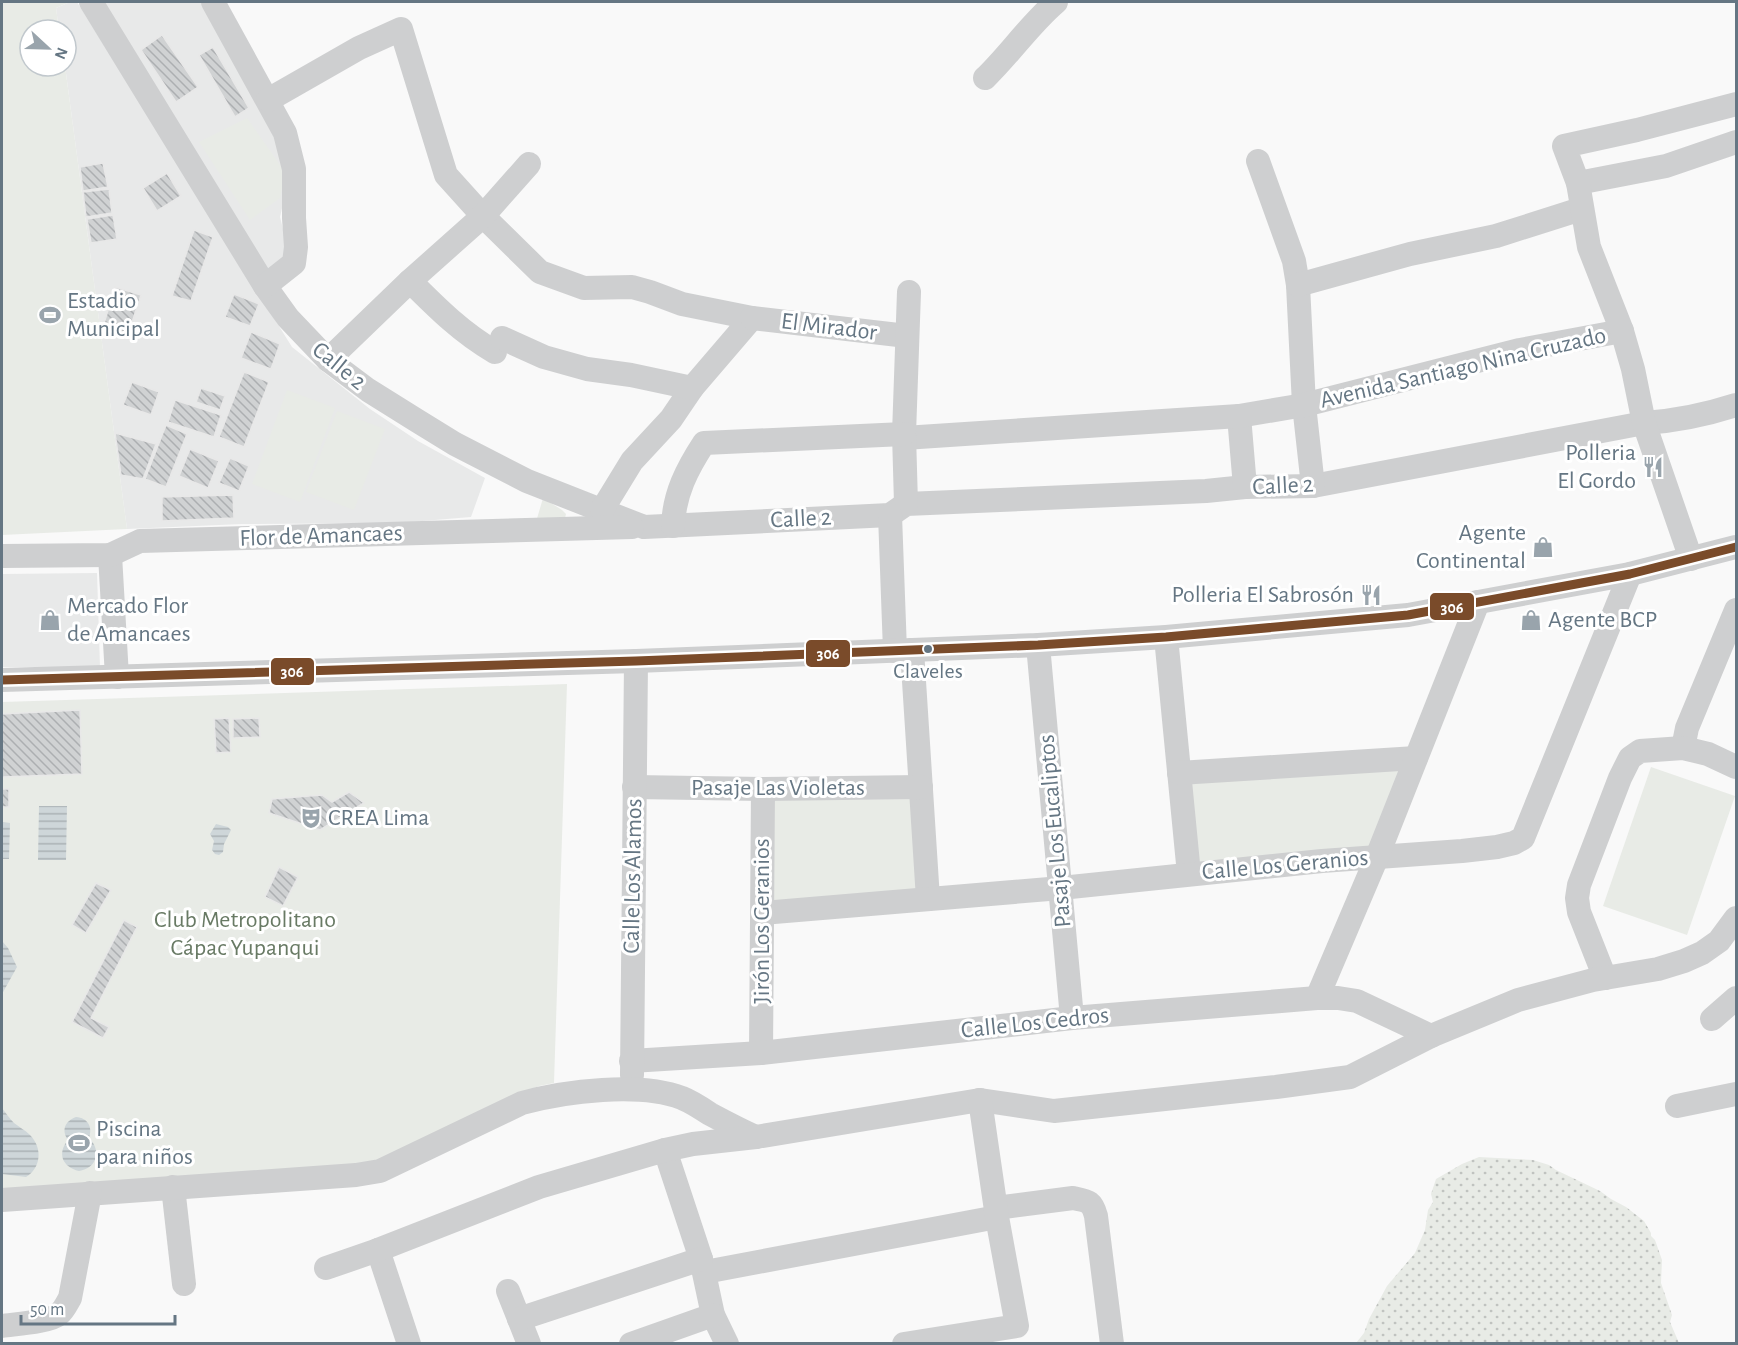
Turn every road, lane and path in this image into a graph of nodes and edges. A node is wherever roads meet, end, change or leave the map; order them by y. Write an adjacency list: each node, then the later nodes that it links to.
1 (91, 2): 15 (street, Calle 2)
2 (213, 2): 5 (street)
3 (1056, 2): 4 (street)
4 (985, 78)
5 (268, 100): 12 (street, El Mirador); 15 (street)
6 (1737, 104): 10 (street)
7 (1737, 142): 10 (street)
8 (1258, 161): 14 (street)
9 (529, 164): 12 (street)
10 (1578, 183): 11 (street)
11 (1581, 209): 14 (street); 18 (street)
12 (483, 216): 13 (street); 17 (street, El Mirador)
13 (410, 281): 20 (street); 21 (street)
14 (1298, 285): 22 (street)
15 (265, 286): 20 (street, Calle 2)
16 (909, 292): 19 (street)
17 (752, 318): 19 (street, El Mirador); 21 (street)
18 (1622, 331): 22 (street, Avenida Santiago Nina Cruzado); 25 (street)
19 (907, 336): 26 (street)
20 (328, 360): 29 (street, Calle 2)
21 (692, 388): 29 (street)
22 (1304, 405): 24 (street, Avenida Santiago Nina Cruzado); 27 (street)
23 (1737, 405): 25 (street, Calle 2)
24 (1239, 416): 26 (street, Avenida Santiago Nina Cruzado); 28 (street)
25 (1644, 423): 27 (street, Calle 2); 36 (street)
26 (904, 436): 30 (street); 31 (street, Avenida Santiago Nina Cruzado)
27 (1313, 486): 28 (street, Calle 2)
28 (1245, 487): 30 (street, Calle 2)
29 (602, 510): 32 (street, Calle 2)
30 (898, 510): 31 (street, Calle 2); 42 (street)
31 (673, 526): 32 (street, Calle 2)
32 (644, 527): 34 (street, Flor de Amancaes)
33 (1737, 547): 36 (street)
34 (110, 555): 35 (street, Flor de Amancaes); 44 (street)
35 (2, 556)
36 (1691, 560): 37 (street)
37 (1630, 574): 38 (street); 53 (street, Calle Los Geranios)
38 (1478, 602): 40 (street); 47 (street)
39 (1737, 610): 46 (street)
40 (1166, 638): 41 (street); 49 (street)
41 (1038, 645): 42 (street); 55 (street, Pasaje Los Eucaliptos)
42 (904, 650): 43 (street); 51 (street)
43 (636, 661): 44 (street); 50 (street, Calle Los Alamos)
44 (117, 677): 45 (street)
45 (2, 680)
46 (1683, 748): 48 (street); 59 (street)
47 (1416, 758): 49 (street); 53 (street)
48 (1737, 767)
49 (1179, 773): 54 (street)
50 (634, 787): 52 (street, Pasaje Las Violetas); 66 (street, Calle Los Alamos)
51 (921, 787): 52 (street, Pasaje Las Violetas); 56 (street)
52 (763, 789): 57 (street, Jirón Los Geranios)
53 (1377, 857): 54 (street, Calle Los Geranios); 60 (street)
54 (1189, 874): 55 (street, Calle Los Geranios)
55 (1061, 888): 56 (street, Calle Los Geranios); 62 (street, Pasaje Los Eucaliptos)
56 (928, 899): 57 (street, Calle Los Geranios)
57 (762, 913): 65 (street, Jirón Los Geranios)
58 (1737, 918): 59 (street)
59 (1605, 978): 64 (street)
60 (1317, 998): 62 (street, Calle Los Cedros); 64 (street, Calle Los Cedros)
61 (1737, 998): 63 (street)
62 (1072, 1018): 65 (street, Calle Los Cedros)
63 (1712, 1019)
64 (1431, 1036): 70 (street)
65 (761, 1053): 66 (street, Calle Los Cedros)
66 (631, 1060): 67 (street, Calle Los Alamos)
67 (632, 1090): 69 (street); 75 (street)
68 (1737, 1094): 71 (street)
69 (682, 1098): 72 (street); 73 (street)
70 (980, 1100): 72 (street); 78 (street)
71 (1677, 1106)
72 (756, 1137): 73 (street)
73 (693, 1144): 74 (street)
74 (664, 1150): 79 (street); 80 (street)
75 (173, 1187): 76 (street); 82 (street)
76 (90, 1193): 77 (street); 86 (street)
77 (2, 1200)
78 (997, 1212): 80 (street); 91 (street); 92 (street)
79 (378, 1250): 81 (street); 87 (street)
80 (703, 1265): 84 (street); 85 (street)
81 (326, 1268)
82 (184, 1284)
83 (508, 1291): 85 (street)
84 (713, 1315): 89 (street); 90 (street)
85 (519, 1319): 88 (street)
86 (2, 1326)
87 (402, 1342)
88 (529, 1344)
89 (632, 1344)
90 (727, 1344)
91 (904, 1344)
92 (1112, 1344)

